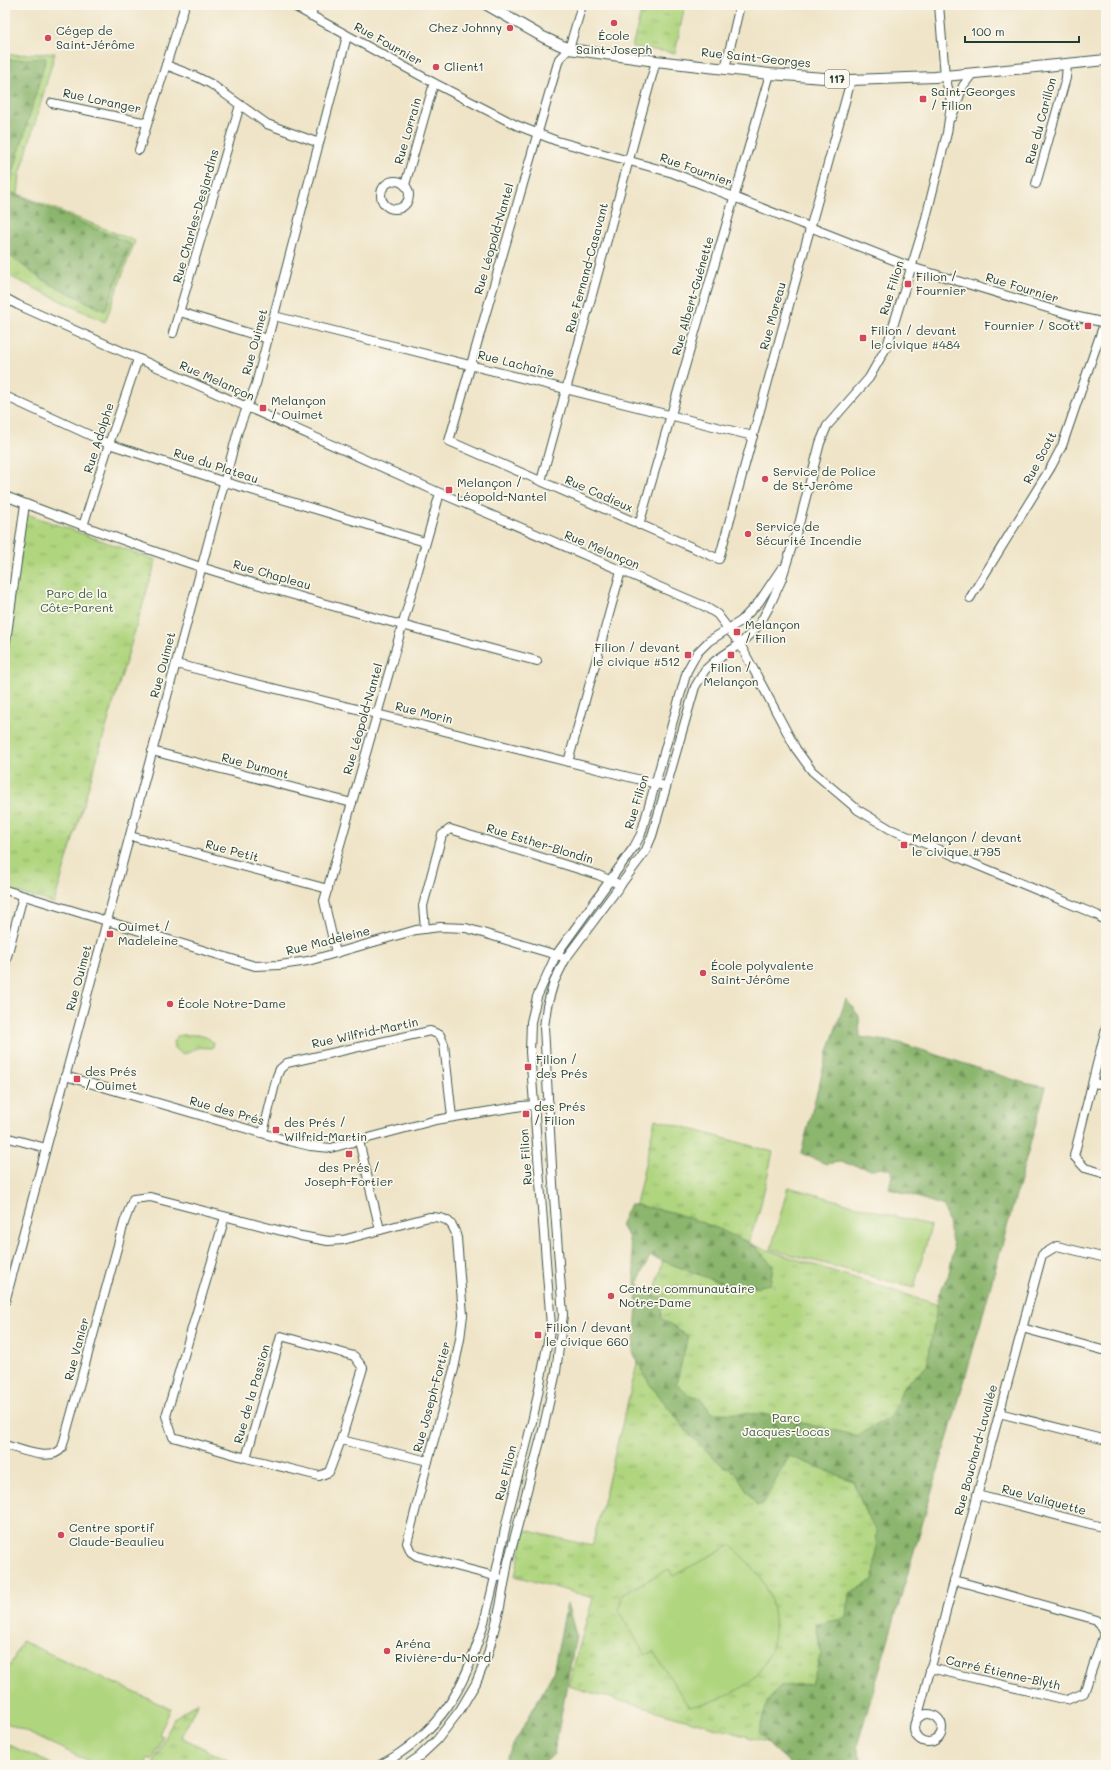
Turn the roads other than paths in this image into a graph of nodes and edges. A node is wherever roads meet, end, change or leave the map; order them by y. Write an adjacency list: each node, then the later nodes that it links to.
1 (185, 5): 14 (street)
2 (292, 5): 8 (street, Rue Fournier)
3 (314, 5): 8 (street)
4 (487, 5): 10 (main road, Rue Saint-Georges / 117)
5 (582, 5): 10 (street)
6 (740, 5): 15 (street)
7 (939, 5): 18 (street, Rue Filion)
8 (311, 16): 9 (street, Rue Fournier)
9 (347, 36): 20 (street, Rue Fournier); 26 (street, Rue Ouimet)
10 (569, 49): 12 (main road, Rue Saint-Georges / 117); 24 (street, Rue Léopold-Nantel)
11 (1106, 60): 13 (main road, Rue Saint-Georges / 117)
12 (656, 61): 15 (main road, Rue Saint-Georges / 117); 28 (street, Rue Fernand-Casavant)
13 (1066, 63): 17 (main road, Rue Saint-Georges / 117); 29 (street, Rue du Carillon)
14 (166, 65): 22 (street); 23 (street)
15 (725, 69): 16 (main road, Rue Saint-Georges / 117)
16 (770, 74): 19 (main road, Rue Saint-Georges / 117); 31 (street, Rue Albert-Guénette)
17 (972, 74): 18 (main road, Rue Saint-Georges / 117); 25 (street)
18 (944, 76): 19 (main road, Rue Saint-Georges / 117); 25 (street, Rue Filion)
19 (851, 80): 32 (street, Rue Moreau)
20 (434, 83): 24 (street, Rue Fournier); 30 (street, Rue Lorrain)
21 (52, 103): 23 (street, Rue Loranger)
22 (240, 105): 26 (street); 35 (street, Rue Charles-Desjardins)
23 (148, 124): 27 (street)
24 (537, 133): 28 (street, Rue Fournier); 41 (street, Rue Léopold-Nantel)
25 (947, 133): 33 (street, Rue Filion)
26 (319, 143): 36 (street, Rue Ouimet)
27 (139, 150)
28 (629, 160): 31 (street, Rue Fournier); 42 (street, Rue Fernand-Casavant)
29 (1036, 184)
30 (405, 185)
31 (734, 197): 32 (street, Rue Fournier); 45 (street, Rue Albert-Guénette)
32 (810, 227): 33 (street, Rue Fournier); 46 (street, Rue Moreau)
33 (911, 267): 37 (street, Rue Fournier); 57 (street, Rue Filion)
34 (5, 298): 40 (street, Rue Melançon)
35 (180, 312): 38 (street, Rue Charles-Desjardins); 39 (street)
36 (274, 316): 39 (street, Rue Ouimet); 41 (street, Rue Lachaîne)
37 (1106, 321): 61 (street, Rue Scott)
38 (173, 333)
39 (268, 339): 44 (street, Rue Ouimet)
40 (138, 359): 44 (street, Rue Melançon); 48 (street, Rue Adolphe)
41 (471, 365): 42 (street, Rue Lachaîne); 47 (street, Rue Léopold-Nantel)
42 (566, 389): 45 (street, Rue Lachaîne); 49 (street, Rue Fernand-Casavant)
43 (5, 396): 48 (street, Rue du Plateau)
44 (247, 407): 50 (street, Rue Ouimet); 51 (street, Rue Melançon)
45 (671, 416): 46 (street, Rue Lachaîne); 54 (street, Rue Albert-Guénette)
46 (753, 436): 58 (street, Rue Moreau)
47 (449, 440): 49 (street, Rue Cadieux)
48 (109, 444): 50 (street, Rue du Plateau); 55 (street, Rue Adolphe)
49 (540, 481): 54 (street, Rue Cadieux)
50 (225, 482): 56 (street, Rue du Plateau); 59 (street, Rue Ouimet)
51 (440, 493): 56 (street, Rue Léopold-Nantel); 60 (street, Rue Melançon)
52 (5, 496): 53 (street, Rue Chapleau)
53 (25, 504): 55 (street, Rue Chapleau); 65 (street)
54 (639, 525): 58 (street, Rue Cadieux)
55 (83, 526): 59 (street, Rue Chapleau)
56 (425, 542): 62 (street, Rue Léopold-Nantel)
57 (788, 556): 63 (street, Rue Filion); 64 (street, Rue Filion)
58 (719, 559)
59 (202, 567): 62 (street, Rue Chapleau); 67 (street, Rue Ouimet)
60 (621, 571): 63 (street, Rue Melançon); 70 (street)
61 (970, 598)
62 (402, 625): 66 (street, Rue Chapleau); 68 (street, Rue Léopold-Nantel)
63 (729, 629): 64 (street, Rue Melançon); 71 (street, Rue Filion)
64 (740, 644): 72 (street, Rue Filion); 80 (street, Rue Melançon)
65 (5, 648)
66 (536, 661)
67 (176, 664): 68 (street, Rue Morin); 69 (street, Rue Ouimet)
68 (377, 714): 70 (street, Rue Morin); 73 (street, Rue Léopold-Nantel)
69 (152, 751): 73 (street, Rue Dumont); 74 (street, Rue Ouimet)
70 (568, 762): 71 (street, Rue Morin)
71 (656, 784): 72 (street, Rue Morin); 75 (street, Rue Filion)
72 (665, 786): 76 (street, Rue Filion)
73 (352, 803): 77 (street, Rue Léopold-Nantel)
74 (130, 836): 77 (street, Rue Petit); 81 (street, Rue Ouimet)
75 (610, 880): 76 (street, Rue Esther-Blondin); 82 (street, Rue Esther-Blondin); 84 (street, Rue Filion)
76 (621, 885): 85 (street, Rue Filion)
77 (328, 889): 83 (street, Rue Léopold-Nantel)
78 (5, 890): 79 (street, Rue Madeleine)
79 (23, 896): 81 (street, Rue Madeleine); 86 (street)
80 (1106, 921)
81 (107, 922): 83 (street, Rue Madeleine); 90 (street, Rue Ouimet)
82 (424, 929): 83 (street, Rue Madeleine); 84 (street, Rue Madeleine)
83 (336, 953)
84 (556, 955): 85 (street, Rue Madeleine); 87 (street, Rue Filion)
85 (566, 958): 88 (street, Rue Filion)
86 (5, 964)
87 (531, 1024): 88 (street); 94 (street, Rue Filion)
88 (544, 1027): 93 (street, Rue Filion)
89 (1106, 1028): 91 (street)
90 (65, 1076): 96 (street, Rue des Prés); 99 (street, Rue Ouimet)
91 (1093, 1083): 92 (street); 100 (street)
92 (1106, 1085)
93 (549, 1104): 94 (street, Rue des Prés); 107 (street, Rue Filion)
94 (534, 1105): 95 (street, Rue des Prés); 106 (street, Rue Filion)
95 (452, 1118): 96 (street, Rue Wilfrid-Martin); 98 (street, Rue des Prés)
96 (263, 1134): 98 (street, Rue des Prés)
97 (5, 1137): 99 (street)
98 (359, 1141): 103 (street)
99 (46, 1148): 105 (street, Rue Ouimet)
100 (1106, 1174)
101 (133, 1199): 102 (street, Rue Joseph-Fortier); 113 (street, Rue Vanier)
102 (225, 1217): 103 (street, Rue Joseph-Fortier); 114 (street)
103 (380, 1230): 115 (street, Rue Joseph-Fortier)
104 (1106, 1258): 108 (street, Rue Bouchard-Lavallée)
105 (5, 1302)
106 (551, 1326): 107 (street); 118 (street, Rue Filion)
107 (562, 1326): 119 (street, Rue Filion)
108 (1022, 1328): 109 (street); 110 (street, Rue Bouchard-Lavallée)
109 (1106, 1351)
110 (999, 1413): 112 (street); 116 (street, Rue Bouchard-Lavallée)
111 (341, 1440): 114 (street, Rue de la Passion); 114 (street, Rue de la Passion); 115 (street)
112 (1106, 1440)
113 (5, 1445)
114 (246, 1458)
115 (428, 1462): 118 (street, Rue Joseph-Fortier)
116 (977, 1495): 117 (street, Rue Valiquette); 120 (street, Rue Bouchard-Lavallée)
117 (1106, 1528)
118 (495, 1576): 119 (street, Rue Joseph-Fortier); 123 (street, Rue Filion)
119 (505, 1579): 124 (street, Rue Filion)
120 (954, 1580): 121 (street, Rue Bouchard-Lavallée); 121 (street, Carré Étienne-Blyth)
121 (930, 1668): 122 (street, Rue Bouchard-Lavallée)
122 (917, 1719)
123 (380, 1765)
124 (406, 1765)

